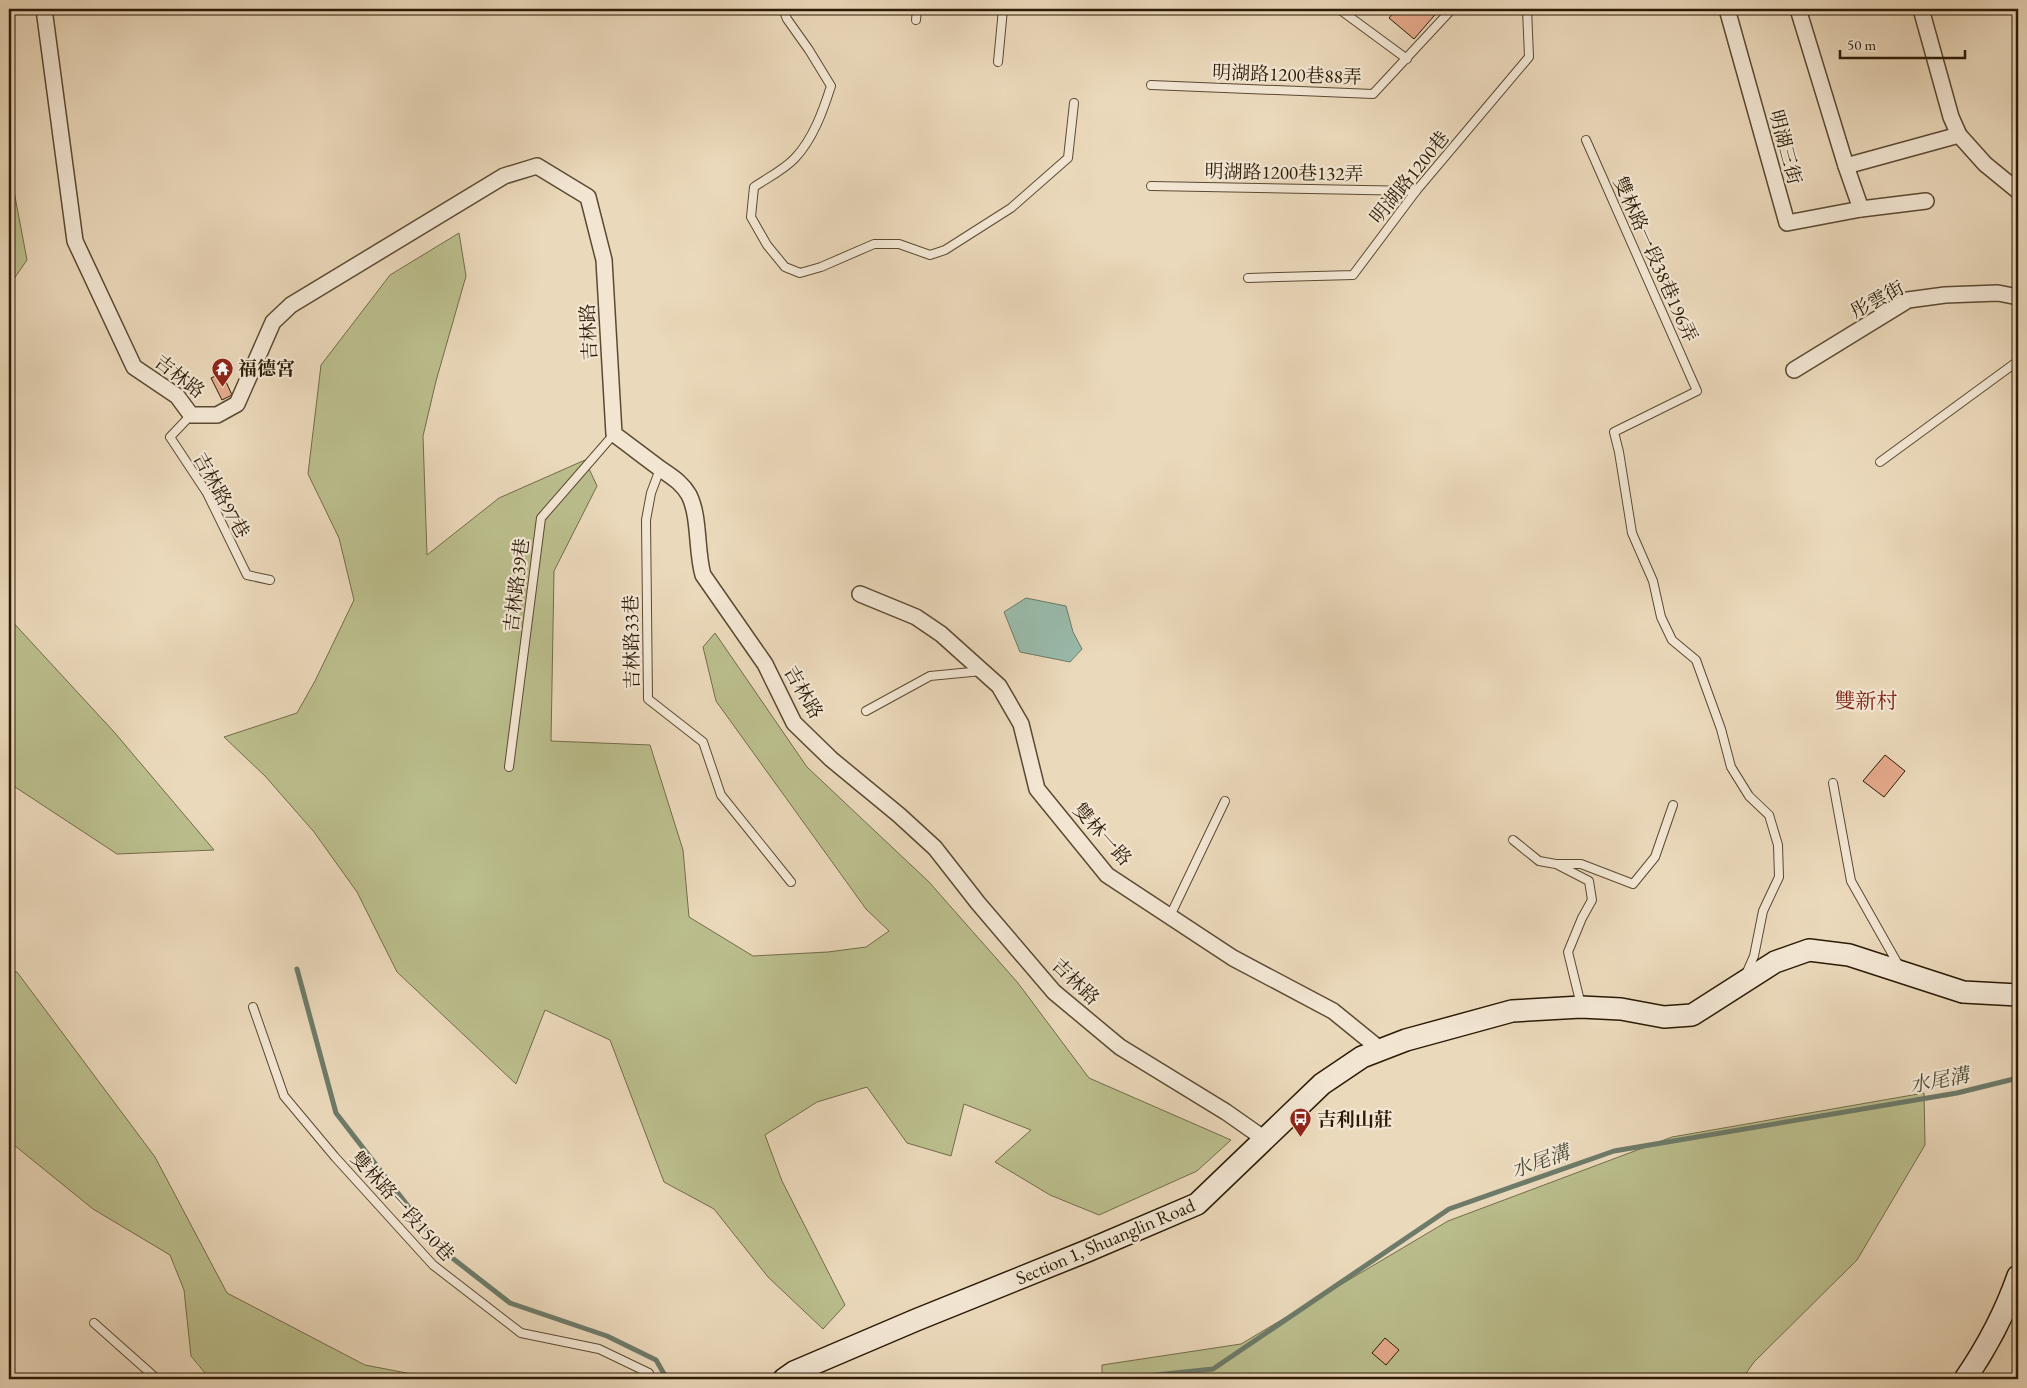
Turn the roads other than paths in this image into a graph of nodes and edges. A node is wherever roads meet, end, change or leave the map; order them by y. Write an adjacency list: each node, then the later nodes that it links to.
1 (44, 9): 28 (street, 吉林路)
2 (783, 9): 15 (lane)
3 (917, 9): 11 (lane)
4 (1002, 9): 13 (lane)
5 (1339, 9): 12 (lane)
6 (1452, 9): 12 (lane)
7 (1527, 9): 20 (lane, 明湖路1200巷)
8 (1727, 9): 23 (street, 明湖三街)
9 (1798, 9): 18 (street)
10 (1921, 9): 16 (street)
11 (916, 20)
12 (1407, 59): 14 (lane, 明湖路1200巷88弄)
13 (998, 62)
14 (1151, 86)
15 (1074, 103)
16 (1959, 135): 18 (street); 21 (street)
17 (1586, 140): 45 (lane, 雙林路一段38巷196弄)
18 (1846, 166): 23 (street)
19 (1151, 186): 20 (lane, 明湖路1200巷132弄)
20 (1416, 191): 24 (lane, 明湖路1200巷)
21 (2018, 191)
22 (1926, 201): 23 (street, 明湖三街)
23 (1862, 209)
24 (1248, 278)
25 (2018, 297): 27 (street, 彤雲街)
26 (2018, 361): 30 (lane)
27 (1794, 370)
28 (191, 414): 29 (street, 吉林路); 32 (lane, 吉林路97巷)
29 (614, 434): 31 (street, 吉林路); 36 (lane, 吉林路39巷)
30 (1880, 462)
31 (660, 469): 42 (lane, 吉林路33巷); 50 (street, 吉林路)
32 (270, 580)
33 (860, 594): 34 (street, 雙林一路)
34 (983, 671): 35 (lane); 43 (street, 雙林一路)
35 (866, 711)
36 (508, 767)
37 (1833, 783): 44 (lane)
38 (1224, 800): 43 (lane)
39 (1673, 805): 41 (lane)
40 (1513, 840): 41 (lane)
41 (1556, 864): 48 (lane)
42 (791, 882)
43 (1170, 916): 49 (street, 雙林一路)
44 (1904, 974): 45 (street, Section 1, Shuanglin Road); 46 (street, Section 1, Shuanglin Road)
45 (1741, 985): 48 (street, Section 1, Shuanglin Road)
46 (2018, 995)
47 (253, 1006): 54 (lane, 雙林路一段150巷)
48 (1581, 1007): 49 (street, Section 1, Shuanglin Road)
49 (1381, 1050): 50 (street, Section 1, Shuanglin Road)
50 (1266, 1140): 55 (street, Section 1, Shuanglin Road)
51 (2018, 1276): 56 (street)
52 (94, 1323): 53 (lane)
53 (157, 1379)
54 (650, 1379)
55 (784, 1379)
56 (1965, 1379)

